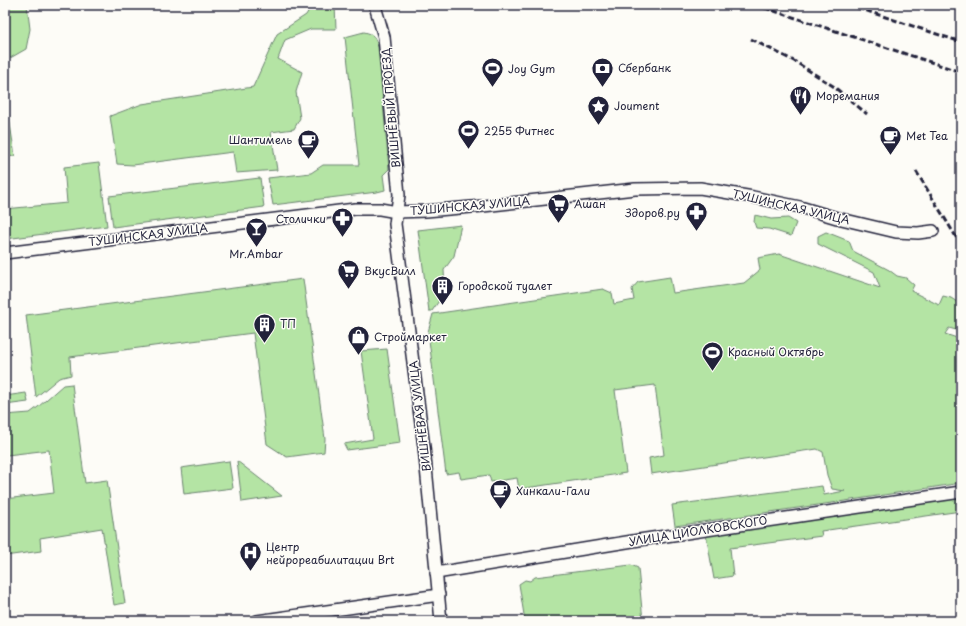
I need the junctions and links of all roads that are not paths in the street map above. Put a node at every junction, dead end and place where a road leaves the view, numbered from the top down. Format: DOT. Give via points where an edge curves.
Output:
graph roads {
  1 [pos="374,5"];
  2 [pos="397,212"];
  3 [pos="932,231"];
  4 [pos="5,253"];
  5 [pos="961,492"];
  6 [pos="436,573"];
  7 [pos="439,595"];
  8 [pos="256,621"];
  9 [pos="441,621"];
  1 -- 2 [label="street, ВИШНЁВЫЙ ПРОЕЗД" via="384,37 399,195"];
  2 -- 3 [label="street, ТУШИНСКАЯ УЛИЦА" via="483,206 635,188 700,188 753,196 896,232"];
  2 -- 4 [label="street, ТУШИНСКАЯ УЛИЦА" via="355,209"];
  2 -- 6 [label="street, ВИШНЁВАЯ УЛИЦА" via="395,224 424,447"];
  5 -- 6 [label="street, УЛИЦА ЦИОЛКОВСКОГО"];
  6 -- 7 [label="street, ВИШНЁВАЯ УЛИЦА"];
  7 -- 8 [label="street"];
  7 -- 9 [label="street, ВИШНЁВАЯ УЛИЦА"];
}
